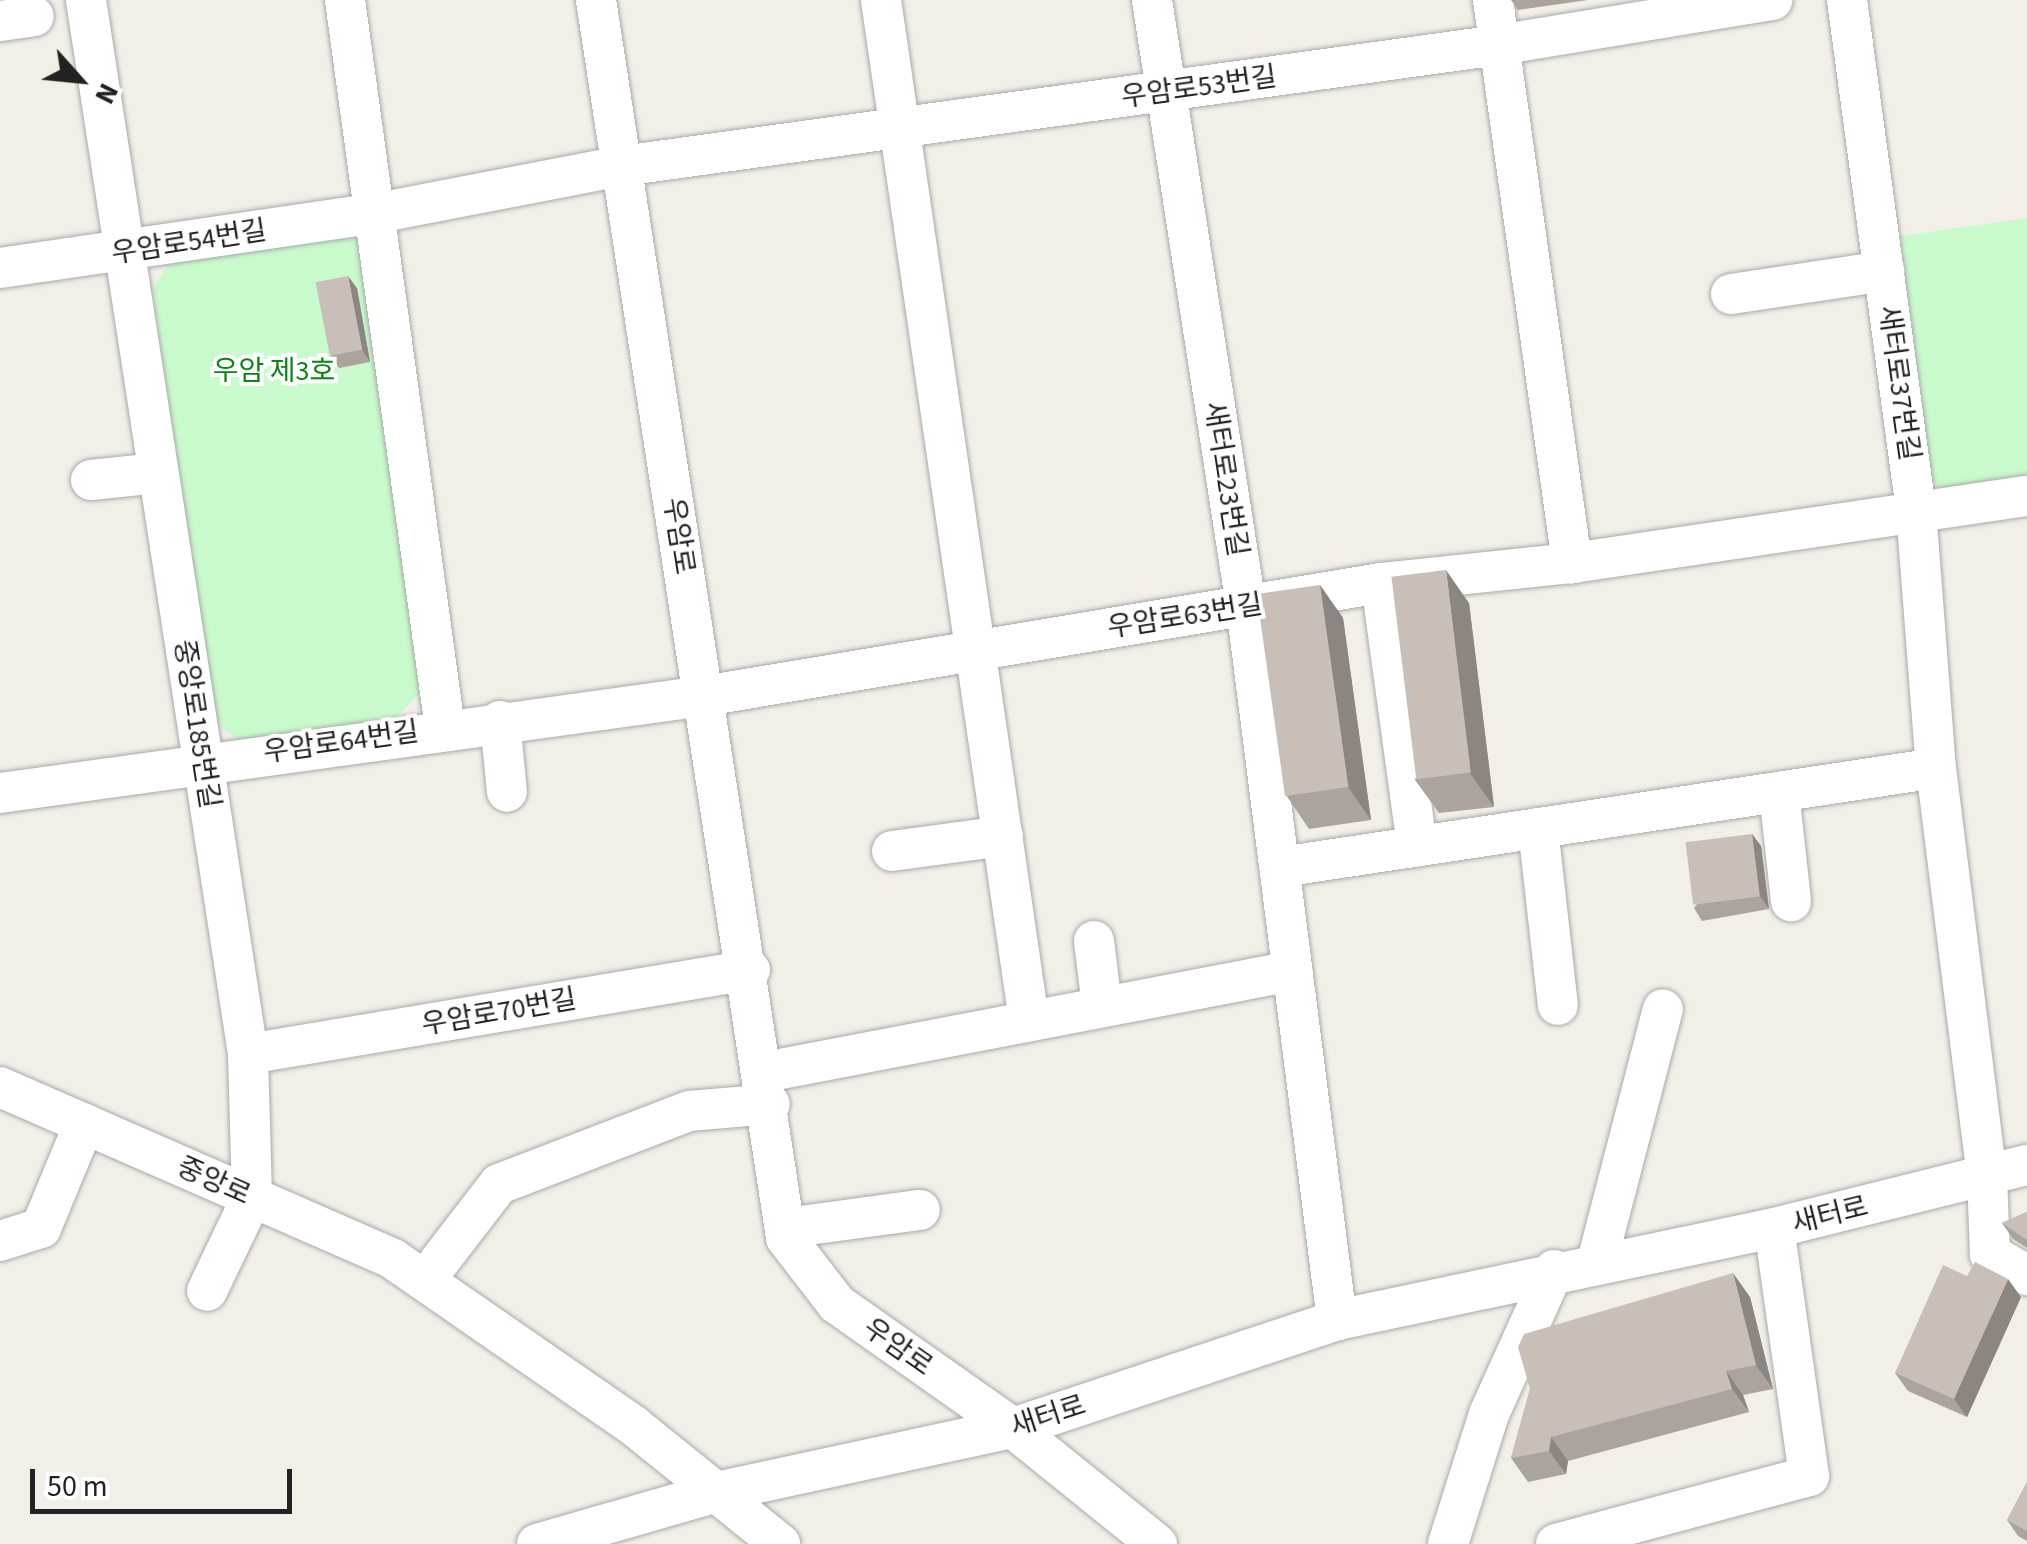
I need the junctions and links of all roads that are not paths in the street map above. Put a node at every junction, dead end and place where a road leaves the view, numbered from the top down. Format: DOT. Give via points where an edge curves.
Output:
graph roads {
  1 [pos="86,0"];
  2 [pos="344,0"];
  3 [pos="596,0"];
  4 [pos="882,0"];
  5 [pos="1152,0"];
  6 [pos="1493,0"];
  7 [pos="1772,0"];
  8 [pos="1847,0"];
  9 [pos="1498,44"];
  10 [pos="1166,92"];
  11 [pos="899,127"];
  12 [pos="622,166"];
  13 [pos="377,212"];
  14 [pos="124,253"];
  15 [pos="0,268"];
  16 [pos="1884,271"];
  17 [pos="1731,294"];
  18 [pos="158,473"];
  19 [pos="91,480"];
  20 [pos="2027,496"];
  21 [pos="1916,510"];
  22 [pos="1572,562"];
  23 [pos="1381,583"];
  24 [pos="1246,606"];
  25 [pos="977,650"];
  26 [pos="704,696"];
  27 [pos="500,721"];
  28 [pos="445,728"];
  29 [pos="203,762"];
  30 [pos="1936,768"];
  31 [pos="507,792"];
  32 [pos="1779,792"];
  33 [pos="0,794"];
  34 [pos="1538,828"];
  35 [pos="1003,836"];
  36 [pos="1416,847"];
  37 [pos="892,851"];
  38 [pos="1282,867"];
  39 [pos="1791,902"];
  40 [pos="1094,942"];
  41 [pos="750,970"];
  42 [pos="1292,970"];
  43 [pos="1558,1004"];
  44 [pos="1102,1006"];
  45 [pos="1662,1010"];
  46 [pos="1029,1020"];
  47 [pos="248,1054"];
  48 [pos="0,1087"];
  49 [pos="768,1088"];
  50 [pos="84,1124"];
  51 [pos="2027,1165"];
  52 [pos="1988,1176"];
  53 [pos="252,1197"];
  54 [pos="920,1210"];
  55 [pos="786,1228"];
  56 [pos="1774,1228"];
  57 [pos="0,1240"];
  58 [pos="1597,1262"];
  59 [pos="1554,1270"];
  60 [pos="2027,1274"];
  61 [pos="425,1280"];
  62 [pos="207,1291"];
  63 [pos="1337,1320"];
  64 [pos="1013,1428"];
  65 [pos="721,1492"];
  66 [pos="537,1544"];
  67 [pos="780,1544"];
  68 [pos="1157,1544"];
  69 [pos="1448,1544"];
  70 [pos="1556,1544"];
  1 -- 14 [label="street, 중앙로185번길"];
  2 -- 13 [label="street"];
  3 -- 12 [label="street, 우암로"];
  4 -- 11 [label="street"];
  5 -- 10 [label="street, 새터로23번길"];
  6 -- 9 [label="street"];
  7 -- 9 [label="street, 우암로53번길"];
  8 -- 16 [label="street, 새터로37번길"];
  9 -- 10 [label="street, 우암로53번길"];
  9 -- 22 [label="street"];
  10 -- 11 [label="street, 우암로53번길"];
  10 -- 24 [label="street, 새터로23번길"];
  11 -- 12 [label="street, 우암로53번길"];
  11 -- 25 [label="street"];
  12 -- 13 [label="street, 우암로54번길"];
  12 -- 26 [label="street, 우암로"];
  13 -- 14 [label="street, 우암로54번길"];
  13 -- 28 [label="street, 우암로64번길"];
  14 -- 15 [label="street, 우암로54번길"];
  14 -- 18 [label="street, 중앙로185번길"];
  16 -- 17 [label="street"];
  16 -- 21 [label="street, 새터로37번길"];
  18 -- 19 [label="street"];
  18 -- 29 [label="street, 중앙로185번길"];
  20 -- 21 [label="street, 우암로63번길"];
  21 -- 22 [label="street, 우암로63번길"];
  21 -- 30 [label="street, 새터로37번길"];
  22 -- 23 [label="street, 우암로63번길"];
  23 -- 24 [label="street, 우암로63번길"];
  23 -- 36 [label="street"];
  24 -- 25 [label="street, 우암로63번길"];
  24 -- 38 [label="street, 새터로23번길"];
  25 -- 26 [label="street, 우암로63번길"];
  25 -- 35 [label="street"];
  26 -- 27 [label="street, 우암로64번길"];
  26 -- 41 [label="street, 우암로"];
  27 -- 28 [label="street, 우암로64번길"];
  27 -- 31 [label="street"];
  28 -- 29 [label="street, 우암로64번길"];
  29 -- 33 [label="street, 우암로64번길"];
  29 -- 47 [label="street, 중앙로185번길"];
  30 -- 32 [label="street"];
  30 -- 52 [label="street, 새터로37번길"];
  32 -- 34 [label="street"];
  32 -- 39 [label="street"];
  34 -- 36 [label="street"];
  34 -- 43 [label="street"];
  35 -- 37 [label="street"];
  35 -- 46 [label="street"];
  36 -- 38 [label="street"];
  38 -- 42 [label="street, 새터로23번길"];
  40 -- 44 [label="street"];
  41 -- 47 [label="street, 우암로70번길"];
  41 -- 49 [label="street, 우암로"];
  42 -- 44 [label="street"];
  42 -- 63 [label="street, 새터로23번길"];
  44 -- 46 [label="street"];
  45 -- 58 [label="street"];
  46 -- 49 [label="street"];
  47 -- 53 [label="street, 중앙로185번길"];
  48 -- 50 [label="street, 중앙로"];
  49 -- 55 [label="street, 우암로"];
  49 -- 61 [label="street" via="499,1184"];
  50 -- 53 [label="street, 중앙로"];
  50 -- 57 [label="street" via="41,1228"];
  51 -- 52 [label="street, 새터로"];
  52 -- 56 [label="street, 새터로"];
  52 -- 60 [label="street" via="1990,1254"];
  53 -- 61 [label="street, 중앙로" via="394,1259"];
  53 -- 62 [label="street"];
  54 -- 55 [label="street"];
  55 -- 64 [label="street, 우암로" via="837,1304"];
  56 -- 58 [label="street, 새터로"];
  56 -- 70 [label="street" via="1809,1476"];
  58 -- 59 [label="street, 새터로"];
  59 -- 63 [label="street, 새터로"];
  59 -- 69 [label="street" via="1489,1414"];
  61 -- 65 [label="street, 중앙로"];
  63 -- 64 [label="street, 새터로"];
  64 -- 65 [label="street, 새터로"];
  64 -- 68 [label="street, 우암로"];
  65 -- 66 [label="street, 새터로"];
  65 -- 67 [label="street, 중앙로"];
}
